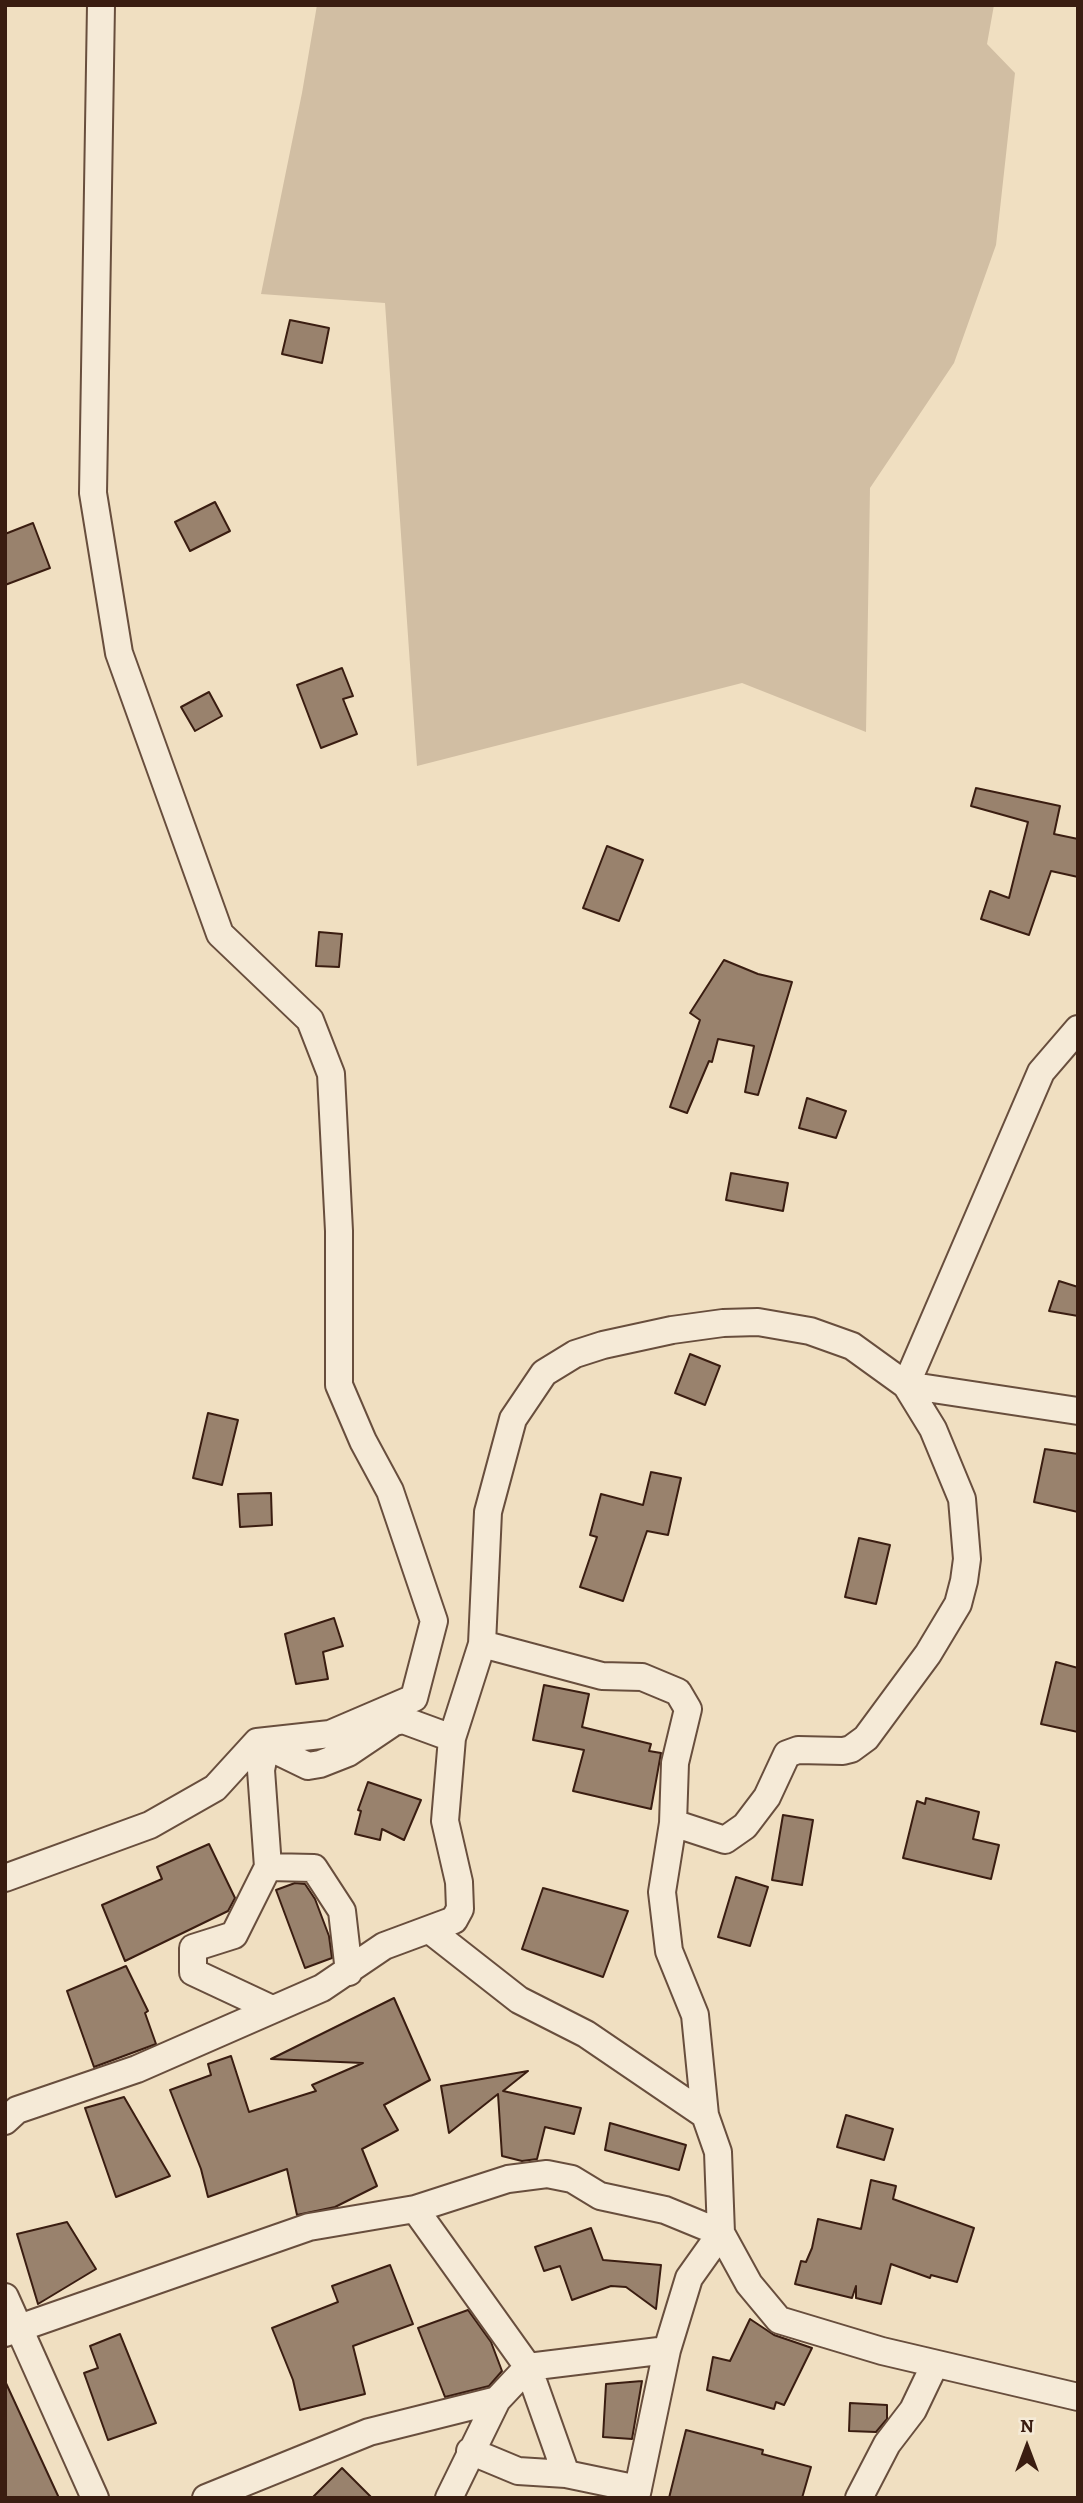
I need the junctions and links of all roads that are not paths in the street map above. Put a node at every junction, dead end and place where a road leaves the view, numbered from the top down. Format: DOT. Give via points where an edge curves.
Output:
graph roads {
  1 [pos="101,5"];
  2 [pos="1078,1029"];
  3 [pos="906,1385"];
  4 [pos="1078,1411"];
  5 [pos="482,1644"];
  6 [pos="452,1738"];
  7 [pos="673,1823"];
  8 [pos="268,1867"];
  9 [pos="5,1878"];
  10 [pos="431,1931"];
  11 [pos="349,1972"];
  12 [pos="272,2009"];
  13 [pos="705,2115"];
  14 [pos="5,2121"];
  15 [pos="415,2208"];
  16 [pos="721,2233"];
  17 [pos="5,2297"];
  18 [pos="12,2330"];
  19 [pos="667,2350"];
  20 [pos="935,2364"];
  21 [pos="528,2367"];
  22 [pos="1078,2397"];
  23 [pos="497,2400"];
  24 [pos="470,2451"];
  25 [pos="566,2474"];
  26 [pos="637,2494"];
  27 [pos="94,2498"];
  28 [pos="206,2498"];
  29 [pos="449,2498"];
  30 [pos="859,2498"];
  1 -- 9 [label="street" via="93,493 119,653 220,934 310,1020 331,1074 339,1231 339,1385 390,1491 434,1621 414,1698 330,1734 257,1742 215,1788 150,1825"];
  2 -- 3 [label="street" via="1041,1072"];
  3 -- 4 [label="street"];
  3 -- 5 [label="street" via="852,1346 810,1331 758,1322 672,1330 575,1354 544,1373 513,1419 488,1512"];
  3 -- 7 [label="street" via="933,1429 962,1499 967,1559 958,1604 928,1654 866,1738 843,1751 787,1754 766,1797 745,1826 725,1840"];
  5 -- 6 [label="street"];
  5 -- 7 [label="street" via="602,1676 642,1677 678,1692 688,1709 675,1763"];
  6 -- 8 [label="street" via="403,1720 320,1764 308,1766 268,1751 261,1770"];
  6 -- 10 [label="street" via="445,1821 459,1882 460,1909 454,1920"];
  7 -- 13 [label="street" via="662,1892 669,1951 695,2015"];
  8 -- 11 [label="street" via="314,1868 342,1912"];
  8 -- 12 [label="street" via="234,1935 193,1948 193,1972"];
  10 -- 11 [label="street" via="384,1946"];
  10 -- 13 [label="street" via="519,2000 586,2034"];
  11 -- 12 [label="street"];
  12 -- 14 [label="street" via="137,2069 17,2110"];
  13 -- 16 [label="street" via="718,2152"];
  15 -- 16 [label="street" via="508,2179 547,2174 572,2179 600,2196 664,2210"];
  15 -- 18 [label="street" via="309,2227"];
  15 -- 21 [label="street"];
  16 -- 19 [label="street" via="689,2278"];
  16 -- 20 [label="street" via="749,2284 779,2320"];
  17 -- 18 [label="street"];
  18 -- 27 [label="street"];
  19 -- 21 [label="street"];
  19 -- 26 [label="street"];
  20 -- 22 [label="street"];
  20 -- 30 [label="street" via="913,2410 887,2444"];
  21 -- 23 [label="street"];
  21 -- 25 [label="street"];
  23 -- 24 [label="street"];
  23 -- 28 [label="street" via="369,2432"];
  24 -- 25 [label="street" via="518,2471"];
  24 -- 29 [label="street"];
  25 -- 26 [label="street"];
}
